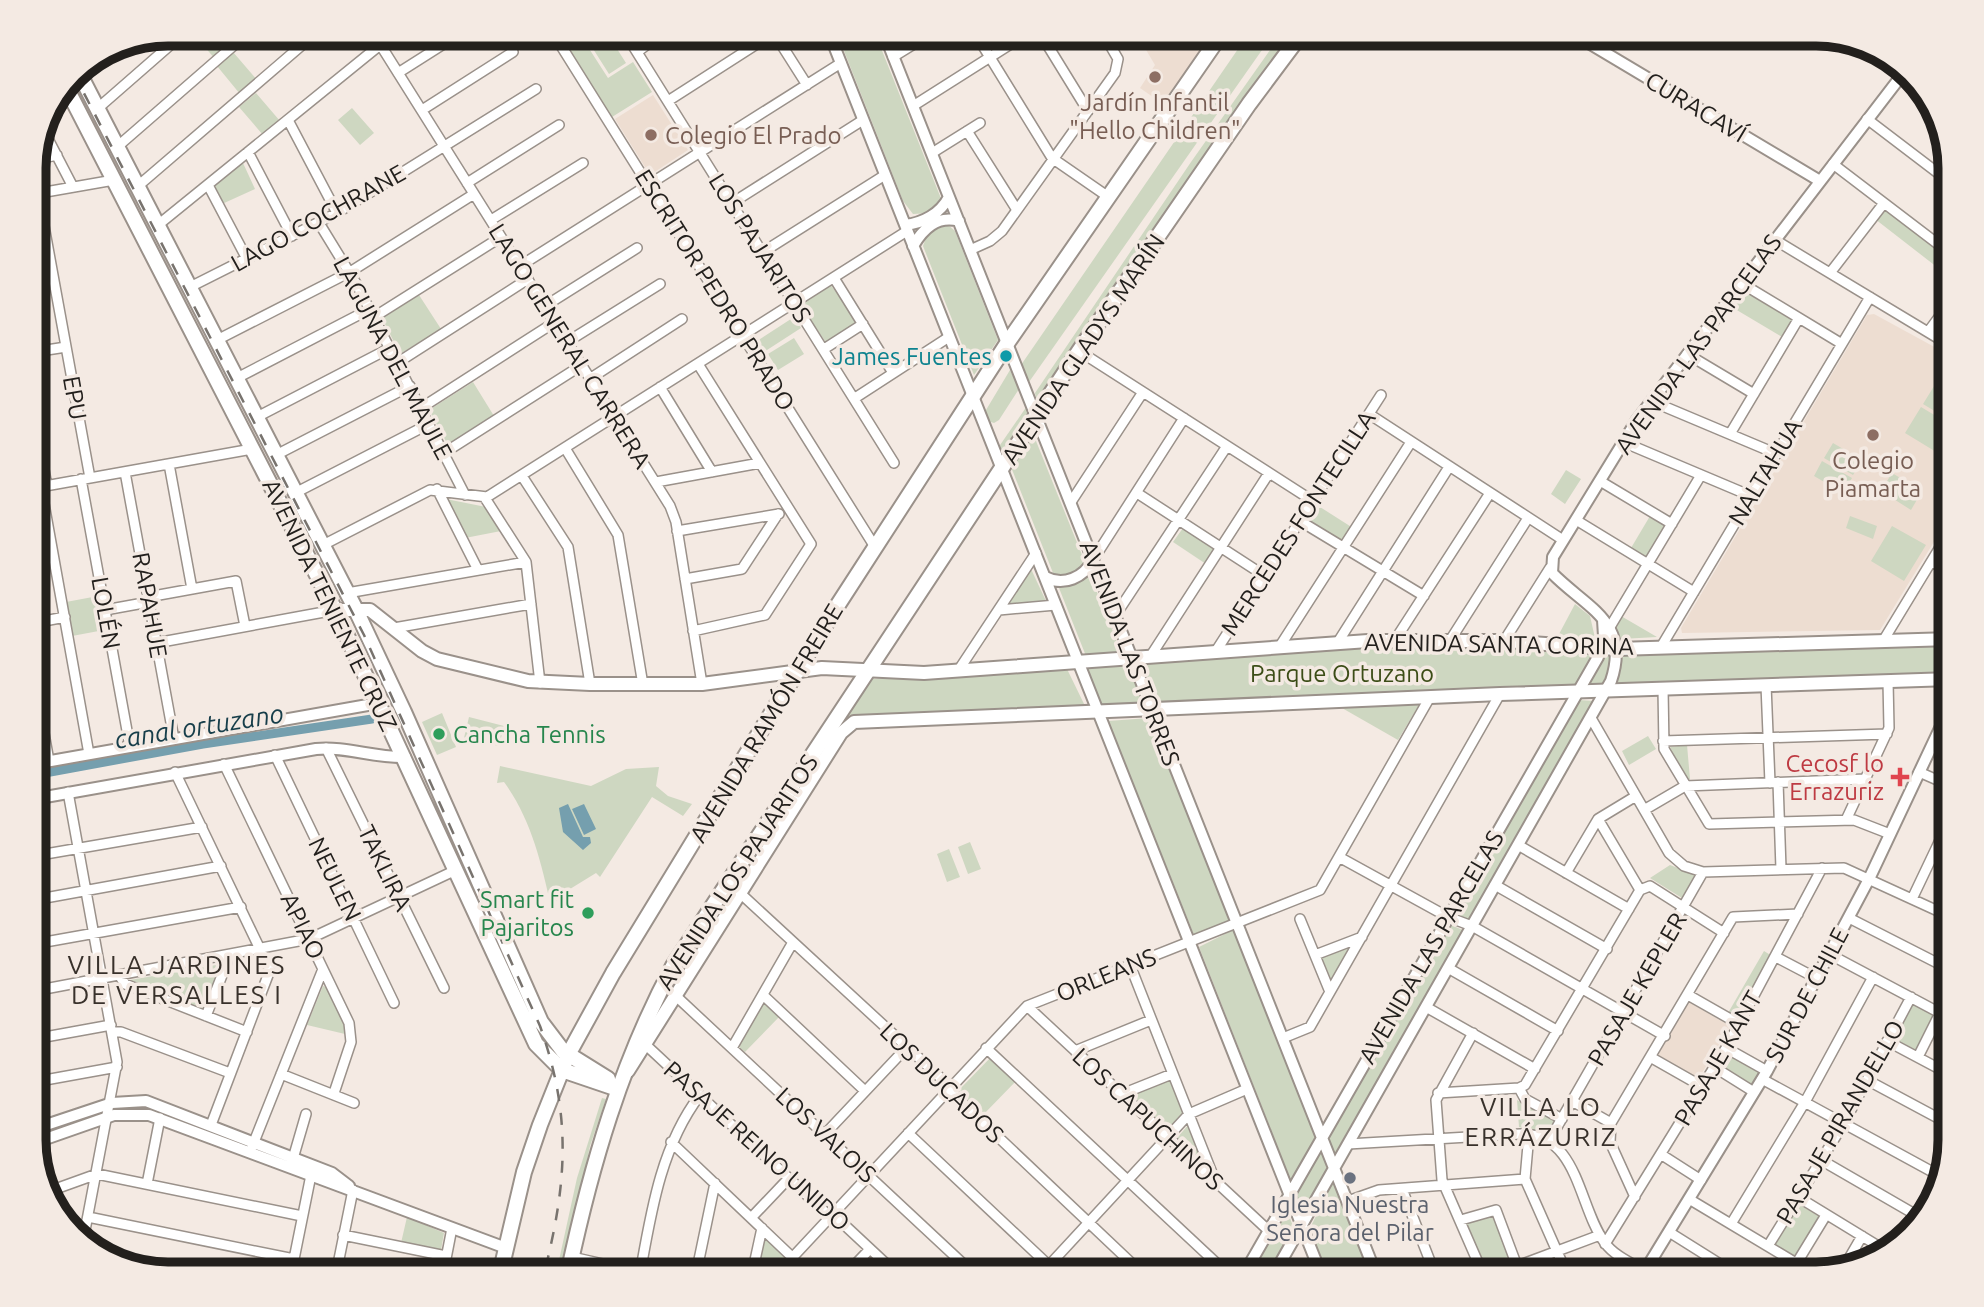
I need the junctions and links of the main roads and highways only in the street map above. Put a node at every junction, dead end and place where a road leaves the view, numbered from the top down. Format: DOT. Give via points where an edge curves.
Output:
graph roads {
  1 [pos="1214,46"];
  2 [pos="1292,46"];
  3 [pos="83,80"];
  4 [pos="70,95"];
  5 [pos="355,608"];
  6 [pos="335,610"];
  7 [pos="1938,639"];
  8 [pos="870,669"];
  9 [pos="797,670"];
  10 [pos="775,673"];
  11 [pos="1938,679"];
  12 [pos="786,689"];
  13 [pos="854,722"];
  14 [pos="568,1055"];
  15 [pos="562,1070"];
  16 [pos="619,1086"];
  17 [pos="503,1262"];
  18 [pos="571,1262"];
  1 -- 9 [label="main road, AVENIDA RAMÓN FREIRE" via="1008,342"];
  2 -- 8 [label="main road, AVENIDA GLADYS MARÍN" via="1079,351"];
  3 -- 5 [label="main road, AVENIDA TENIENTE CRUZ"];
  4 -- 6 [label="main road, AVENIDA TENIENTE CRUZ"];
  5 -- 6 [label="main road"];
  5 -- 10 [label="main road, AVENIDA SANTA CORINA" via="370,610 432,657 540,682 702,684"];
  5 -- 14 [label="main road, AVENIDA TENIENTE CRUZ" via="541,1022"];
  6 -- 15 [label="main road, AVENIDA TENIENTE CRUZ" via="536,1044"];
  7 -- 8 [label="main road, AVENIDA SANTA CORINA" via="1661,647 1617,653 1504,640 1395,640 958,671"];
  8 -- 9 [label="main road, AVENIDA SANTA CORINA"];
  8 -- 16 [label="main road, AVENIDA LOS PAJARITOS" via="690,939 658,993"];
  9 -- 10 [label="main road, AVENIDA SANTA CORINA"];
  9 -- 12 [label="main road, AVENIDA RAMÓN FREIRE"];
  10 -- 12 [label="main road" via="783,678"];
  11 -- 13 [label="main road, AVENIDA SANTA CORINA" via="1663,688 1580,686 1500,694 1095,708"];
  12 -- 14 [label="main road, AVENIDA RAMÓN FREIRE" via="612,973"];
  13 -- 16 [label="main road, AVENIDA LOS PAJARITOS" via="841,733"];
  14 -- 15 [label="main road"];
  14 -- 16 [label="main road, AVENIDA TENIENTE CRUZ"];
  15 -- 16 [label="main road, AVENIDA TENIENTE CRUZ"];
  15 -- 17 [label="main road" via="532,1147"];
  16 -- 18 [label="main road, AVENIDA LOS PAJARITOS"];
}
